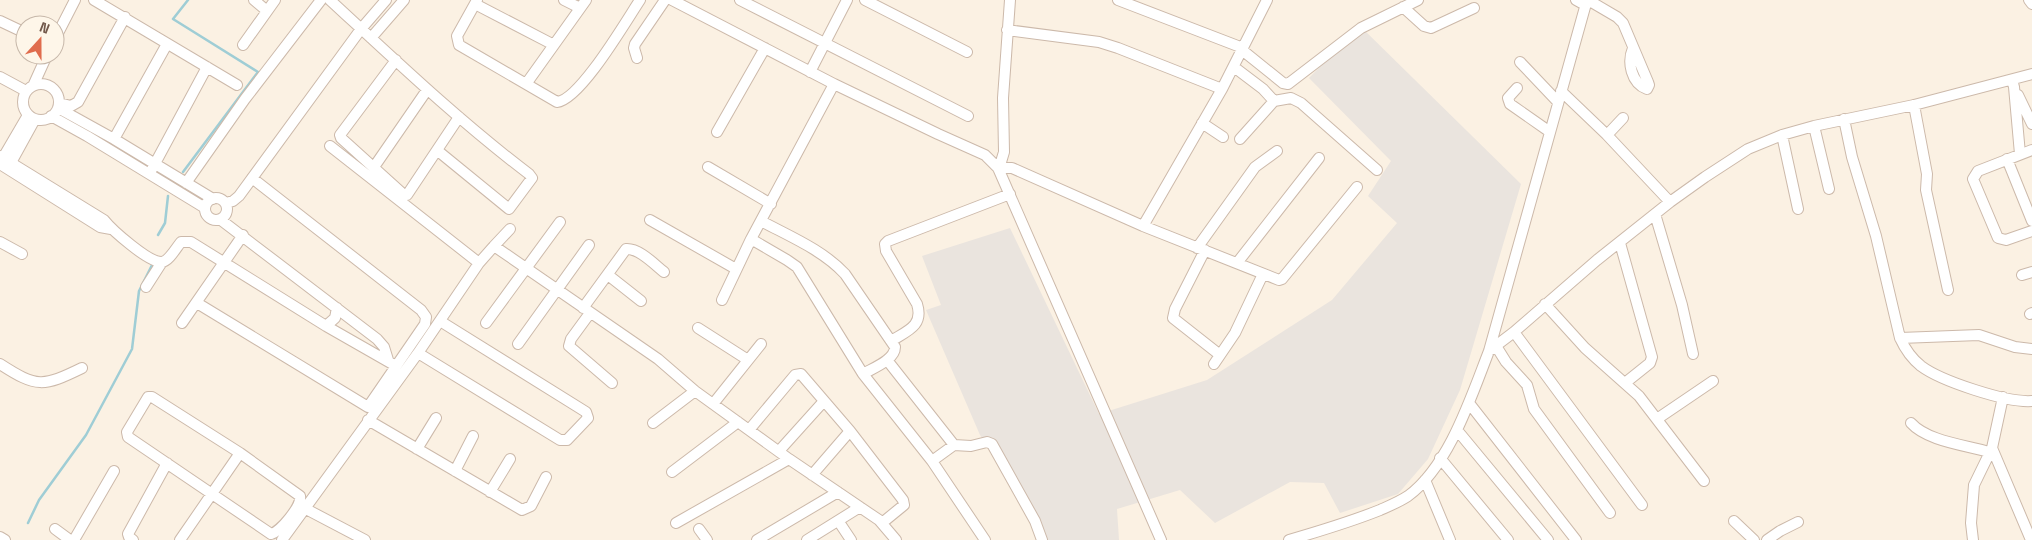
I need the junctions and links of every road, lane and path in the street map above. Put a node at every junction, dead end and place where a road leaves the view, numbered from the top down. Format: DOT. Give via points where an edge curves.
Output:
graph roads {
  1 [pos="75,0"];
  2 [pos="94,0"];
  3 [pos="254,0"];
  4 [pos="275,0"];
  5 [pos="320,0"];
  6 [pos="330,0"];
  7 [pos="386,0"];
  8 [pos="404,0"];
  9 [pos="564,0"];
  10 [pos="640,0"];
  11 [pos="665,0"];
  12 [pos="672,0"];
  13 [pos="740,0"];
  14 [pos="847,0"];
  15 [pos="865,0"];
  16 [pos="1010,0"];
  17 [pos="1118,0"];
  18 [pos="1267,0"];
  19 [pos="1418,0"];
  20 [pos="2029,0"];
  21 [pos="1584,1"];
  22 [pos="476,2"];
  23 [pos="685,3"];
  24 [pos="583,4"];
  25 [pos="2032,4"];
  26 [pos="1403,8"];
  27 [pos="1474,8"];
  28 [pos="267,11"];
  29 [pos="125,17"];
  30 [pos="65,20"];
  31 [pos="0,21"];
  32 [pos="15,28"];
  33 [pos="361,29"];
  34 [pos="1007,30"];
  35 [pos="371,38"];
  36 [pos="167,44"];
  37 [pos="824,44"];
  38 [pos="243,45"];
  39 [pos="554,45"];
  40 [pos="765,48"];
  41 [pos="1633,48"];
  42 [pos="1243,49"];
  43 [pos="967,52"];
  44 [pos="637,58"];
  45 [pos="396,60"];
  46 [pos="1520,62"];
  47 [pos="42,65"];
  48 [pos="207,67"];
  49 [pos="1234,67"];
  50 [pos="810,72"];
  51 [pos="2032,74"];
  52 [pos="0,77"];
  53 [pos="2013,83"];
  54 [pos="526,84"];
  55 [pos="834,84"];
  56 [pos="0,85"];
  57 [pos="237,85"];
  58 [pos="1517,88"];
  59 [pos="1222,89"];
  60 [pos="428,90"];
  61 [pos="1561,91"];
  62 [pos="28,92"];
  63 [pos="1274,101"];
  64 [pos="1558,102"];
  65 [pos="1914,105"];
  66 [pos="56,109"];
  67 [pos="968,116"];
  68 [pos="32,117"];
  69 [pos="459,117"];
  70 [pos="1623,118"];
  71 [pos="1844,119"];
  72 [pos="1202,124"];
  73 [pos="2032,124"];
  74 [pos="1814,126"];
  75 [pos="717,132"];
  76 [pos="1550,132"];
  77 [pos="1607,135"];
  78 [pos="1782,135"];
  79 [pos="1223,137"];
  80 [pos="1240,138"];
  81 [pos="114,139"];
  82 [pos="330,146"];
  83 [pos="2032,150"];
  84 [pos="438,151"];
  85 [pos="1276,152"];
  86 [pos="2020,154"];
  87 [pos="1319,158"];
  88 [pos="2007,159"];
  89 [pos="4,162"];
  90 [pos="997,166"];
  91 [pos="374,167"];
  92 [pos="708,167"];
  93 [pos="152,169"];
  94 [pos="1377,170"];
  95 [pos="252,178"];
  96 [pos="186,183"];
  97 [pos="1357,187"];
  98 [pos="1829,189"];
  99 [pos="1010,194"];
  100 [pos="212,199"];
  101 [pos="1670,202"];
  102 [pos="226,203"];
  103 [pos="771,204"];
  104 [pos="205,208"];
  105 [pos="1798,208"];
  106 [pos="1655,214"];
  107 [pos="222,220"];
  108 [pos="650,220"];
  109 [pos="761,221"];
  110 [pos="2032,221"];
  111 [pos="560,222"];
  112 [pos="1143,226"];
  113 [pos="510,228"];
  114 [pos="2032,231"];
  115 [pos="243,235"];
  116 [pos="751,239"];
  117 [pos="0,242"];
  118 [pos="1620,243"];
  119 [pos="589,245"];
  120 [pos="494,246"];
  121 [pos="1201,249"];
  122 [pos="22,254"];
  123 [pos="162,262"];
  124 [pos="479,263"];
  125 [pos="1237,263"];
  126 [pos="224,264"];
  127 [pos="526,268"];
  128 [pos="736,269"];
  129 [pos="664,272"];
  130 [pos="1263,274"];
  131 [pos="608,275"];
  132 [pos="146,287"];
  133 [pos="558,290"];
  134 [pos="1948,290"];
  135 [pos="722,300"];
  136 [pos="641,301"];
  137 [pos="197,303"];
  138 [pos="1545,304"];
  139 [pos="338,308"];
  140 [pos="586,310"];
  141 [pos="440,321"];
  142 [pos="182,323"];
  143 [pos="486,323"];
  144 [pos="326,326"];
  145 [pos="698,328"];
  146 [pos="1514,332"];
  147 [pos="1900,338"];
  148 [pos="891,341"];
  149 [pos="518,344"];
  150 [pos="761,344"];
  151 [pos="1492,348"];
  152 [pos="2032,350"];
  153 [pos="418,352"];
  154 [pos="1693,354"];
  155 [pos="748,360"];
  156 [pos="887,360"];
  157 [pos="392,363"];
  158 [pos="0,364"];
  159 [pos="82,368"];
  160 [pos="863,374"];
  161 [pos="1713,380"];
  162 [pos="612,383"];
  163 [pos="1625,383"];
  164 [pos="695,391"];
  165 [pos="2003,397"];
  166 [pos="824,401"];
  167 [pos="2031,402"];
  168 [pos="1469,403"];
  169 [pos="713,404"];
  170 [pos="436,418"];
  171 [pos="1657,419"];
  172 [pos="368,420"];
  173 [pos="738,422"];
  174 [pos="653,423"];
  175 [pos="1911,423"];
  176 [pos="749,430"];
  177 [pos="1457,430"];
  178 [pos="850,431"];
  179 [pos="473,436"];
  180 [pos="954,446"];
  181 [pos="417,449"];
  182 [pos="1990,450"];
  183 [pos="778,451"];
  184 [pos="240,453"];
  185 [pos="1440,458"];
  186 [pos="510,459"];
  187 [pos="789,459"];
  188 [pos="932,461"];
  189 [pos="167,463"];
  190 [pos="114,471"];
  191 [pos="455,471"];
  192 [pos="672,472"];
  193 [pos="812,475"];
  194 [pos="546,476"];
  195 [pos="1425,480"];
  196 [pos="1704,481"];
  197 [pos="490,492"];
  198 [pos="838,492"];
  199 [pos="213,493"];
  200 [pos="1642,505"];
  201 [pos="860,507"];
  202 [pos="306,509"];
  203 [pos="1610,513"];
  204 [pos="1734,521"];
  205 [pos="839,522"];
  206 [pos="1798,522"];
  207 [pos="676,523"];
  208 [pos="882,523"];
  209 [pos="55,529"];
  210 [pos="700,529"];
  211 [pos="0,537"];
  212 [pos="5,540"];
  213 [pos="70,540"];
  214 [pos="74,540"];
  215 [pos="133,540"];
  216 [pos="180,540"];
  217 [pos="282,540"];
  218 [pos="365,540"];
  219 [pos="707,540"];
  220 [pos="757,540"];
  221 [pos="807,540"];
  222 [pos="851,540"];
  223 [pos="896,540"];
  224 [pos="986,540"];
  225 [pos="1042,540"];
  226 [pos="1161,540"];
  227 [pos="1289,540"];
  228 [pos="1450,540"];
  229 [pos="1508,540"];
  230 [pos="1548,540"];
  231 [pos="1576,540"];
  232 [pos="1754,540"];
  233 [pos="1767,540"];
  234 [pos="1973,540"];
  235 [pos="2031,540"];
  1 -- 30 [label="street"];
  2 -- 29 [label="street"];
  3 -- 28 [label="street"];
  4 -- 28 [label="street"];
  5 -- 96 [label="street" via="244,99"];
  6 -- 33 [label="street"];
  7 -- 33 [label="street"];
  8 -- 35 [label="street"];
  9 -- 24 [label="street"];
  10 -- 54 [label="street" via="588,78 568,98 561,102 552,101"];
  11 -- 44 [label="street" via="635,44"];
  12 -- 23 [label="street"];
  13 -- 37 [label="street"];
  14 -- 37 [label="street"];
  15 -- 43 [label="street"];
  16 -- 34 [label="street"];
  17 -- 42 [label="street"];
  18 -- 42 [label="street"];
  19 -- 26 [label="street"];
  20 -- 25 [label="street"];
  21 -- 41 [label="street" via="1617,17 1623,23"];
  21 -- 61 [label="street"];
  22 -- 39 [label="street"];
  22 -- 54 [label="street" via="457,36 459,45"];
  23 -- 40 [label="street"];
  24 -- 39 [label="street"];
  26 -- 27 [label="street" via="1431,28"];
  26 -- 42 [label="street" via="1361,28 1288,84"];
  28 -- 38 [label="street"];
  29 -- 36 [label="street"];
  29 -- 66 [label="street" via="78,102"];
  31 -- 32 [label="street"];
  33 -- 35 [label="street"];
  33 -- 95 [label="street"];
  34 -- 59 [label="street" via="1098,42"];
  34 -- 90 [label="street" via="1004,152"];
  35 -- 45 [label="street"];
  36 -- 48 [label="street"];
  36 -- 81 [label="street"];
  37 -- 50 [label="street"];
  37 -- 67 [label="street"];
  39 -- 54 [label="street"];
  40 -- 50 [label="street"];
  40 -- 75 [label="street"];
  42 -- 49 [label="street"];
  45 -- 60 [label="street"];
  45 -- 91 [label="street" via="340,136"];
  46 -- 64 [label="street"];
  47 -- 62 [label="street"];
  48 -- 57 [label="street"];
  48 -- 93 [label="street"];
  49 -- 59 [label="street"];
  49 -- 63 [label="street"];
  50 -- 55 [label="street"];
  51 -- 53 [label="street"];
  52 -- 62 [label="street"];
  53 -- 65 [label="street"];
  53 -- 73 [label="street"];
  53 -- 86 [label="street"];
  55 -- 90 [label="street" via="985,155"];
  55 -- 103 [label="street"];
  56 -- 62 [label="street"];
  58 -- 76 [label="street" via="1508,98 1510,104"];
  59 -- 72 [label="street"];
  60 -- 69 [label="street"];
  60 -- 91 [label="street"];
  61 -- 64 [label="street"];
  61 -- 77 [label="street"];
  62 -- 66 [label="street" via="42,84 52,88 57,94"];
  62 -- 68 [label="street" via="24,107"];
  63 -- 80 [label="street"];
  63 -- 94 [label="street" via="1290,98 1301,103"];
  64 -- 76 [label="street"];
  65 -- 71 [label="street"];
  65 -- 134 [label="street" via="1925,158 1926,190"];
  66 -- 68 [label="street" via="45,119"];
  66 -- 81 [label="street"];
  66 -- 93 [label="street"];
  68 -- 89 [label="street"];
  69 -- 84 [label="street"];
  69 -- 84 [label="street" via="529,174 532,178 530,183 509,209"];
  70 -- 77 [label="street"];
  71 -- 74 [label="street"];
  71 -- 147 [label="street"];
  72 -- 79 [label="street"];
  72 -- 112 [label="street"];
  74 -- 78 [label="street"];
  74 -- 98 [label="street"];
  76 -- 151 [label="street"];
  77 -- 101 [label="street"];
  78 -- 101 [label="street" via="1732,158"];
  78 -- 105 [label="street"];
  81 -- 93 [label="street"];
  82 -- 124 [label="street"];
  83 -- 86 [label="street"];
  84 -- 91 [label="street" via="407,195"];
  85 -- 121 [label="street" via="1255,167"];
  86 -- 88 [label="street"];
  87 -- 125 [label="street"];
  88 -- 110 [label="street"];
  88 -- 114 [label="street" via="1978,172 1973,179 1974,184 1998,239 2006,240"];
  89 -- 123 [label="street" via="100,227 111,229 151,259"];
  90 -- 99 [label="street"];
  90 -- 112 [label="street" via="1012,168"];
  92 -- 103 [label="street"];
  93 -- 96 [label="street"];
  93 -- 104 [label="street"];
  95 -- 102 [label="street" via="239,196"];
  95 -- 157 [label="street" via="421,310 426,317 425,324"];
  96 -- 100 [label="street"];
  97 -- 130 [label="street" via="1282,279"];
  99 -- 148 [label="street" via="888,241 886,251 920,313 914,326"];
  99 -- 226 [label="street"];
  100 -- 102 [label="street"];
  100 -- 104 [label="street"];
  101 -- 106 [label="street"];
  102 -- 107 [label="street" via="227,213"];
  103 -- 109 [label="street"];
  104 -- 107 [label="street" via="210,219"];
  106 -- 118 [label="street"];
  106 -- 154 [label="street"];
  107 -- 115 [label="street"];
  108 -- 128 [label="street"];
  109 -- 116 [label="street"];
  109 -- 148 [label="street" via="836,265"];
  111 -- 127 [label="street"];
  112 -- 121 [label="street"];
  113 -- 120 [label="street"];
  115 -- 126 [label="street"];
  115 -- 139 [label="street"];
  116 -- 128 [label="street"];
  116 -- 160 [label="street" via="796,267"];
  117 -- 122 [label="street"];
  118 -- 138 [label="street"];
  118 -- 163 [label="street" via="1652,357 1650,363"];
  119 -- 133 [label="street"];
  120 -- 124 [label="street"];
  120 -- 127 [label="street"];
  121 -- 125 [label="street"];
  121 -- 130 [label="street" via="1174,318 1217,360 1235,333"];
  123 -- 126 [label="street" via="181,242 188,241"];
  123 -- 132 [label="street"];
  124 -- 141 [label="street"];
  125 -- 130 [label="street"];
  126 -- 137 [label="street"];
  126 -- 144 [label="street"];
  127 -- 133 [label="street"];
  127 -- 143 [label="street"];
  128 -- 135 [label="street"];
  129 -- 131 [label="street" via="628,248"];
  131 -- 136 [label="street"];
  131 -- 140 [label="street"];
  133 -- 140 [label="street"];
  133 -- 149 [label="street"];
  137 -- 142 [label="street"];
  137 -- 157 [label="street" via="368,407"];
  138 -- 146 [label="street"];
  138 -- 163 [label="street" via="1585,348"];
  139 -- 144 [label="street" via="335,318"];
  139 -- 157 [label="street" via="380,343"];
  140 -- 162 [label="street" via="569,346"];
  140 -- 164 [label="street" via="658,359"];
  141 -- 153 [label="street"];
  141 -- 153 [label="street" via="586,412 588,418 567,440 560,440"];
  144 -- 157 [label="street"];
  145 -- 155 [label="street"];
  146 -- 151 [label="street"];
  146 -- 200 [label="street"];
  147 -- 152 [label="street" via="1979,335"];
  147 -- 165 [label="street" via="1906,352 1938,377"];
  148 -- 156 [label="street" via="895,351"];
  150 -- 155 [label="street"];
  151 -- 168 [label="street"];
  151 -- 203 [label="street" via="1527,386 1534,409"];
  153 -- 172 [label="street"];
  155 -- 169 [label="street"];
  156 -- 160 [label="street"];
  156 -- 180 [label="street"];
  158 -- 159 [label="street" via="33,382 59,379"];
  160 -- 188 [label="street"];
  161 -- 171 [label="street"];
  163 -- 171 [label="street"];
  164 -- 169 [label="street"];
  164 -- 174 [label="street"];
  165 -- 167 [label="street"];
  165 -- 182 [label="street"];
  166 -- 176 [label="street" via="797,373"];
  166 -- 178 [label="street"];
  166 -- 183 [label="street"];
  168 -- 177 [label="street"];
  168 -- 231 [label="street"];
  169 -- 173 [label="street"];
  170 -- 181 [label="street"];
  171 -- 196 [label="street"];
  172 -- 181 [label="street"];
  172 -- 202 [label="street"];
  173 -- 176 [label="street"];
  173 -- 192 [label="street"];
  175 -- 182 [label="street" via="1928,436"];
  176 -- 183 [label="street"];
  177 -- 185 [label="street"];
  177 -- 230 [label="street"];
  178 -- 193 [label="street"];
  178 -- 208 [label="street" via="904,502"];
  179 -- 191 [label="street"];
  180 -- 188 [label="street"];
  180 -- 225 [label="street" via="992,444 1036,521"];
  181 -- 191 [label="street"];
  182 -- 234 [label="street" via="1974,485"];
  182 -- 235 [label="street"];
  183 -- 187 [label="street"];
  184 -- 189 [label="street" via="149,396 127,435"];
  184 -- 199 [label="street"];
  184 -- 199 [label="street" via="300,496 299,505 279,530 271,534"];
  185 -- 195 [label="street"];
  185 -- 229 [label="street"];
  186 -- 197 [label="street"];
  187 -- 193 [label="street"];
  187 -- 207 [label="street"];
  188 -- 224 [label="street"];
  189 -- 199 [label="street"];
  189 -- 215 [label="street" via="128,534"];
  190 -- 214 [label="street"];
  191 -- 197 [label="street"];
  193 -- 198 [label="street"];
  194 -- 197 [label="street" via="526,510"];
  195 -- 227 [label="street" via="1398,502 1347,524"];
  195 -- 228 [label="street"];
  198 -- 201 [label="street"];
  198 -- 220 [label="street"];
  199 -- 216 [label="street"];
  201 -- 205 [label="street"];
  201 -- 208 [label="street"];
  202 -- 217 [label="street"];
  202 -- 218 [label="street"];
  204 -- 232 [label="street"];
  205 -- 221 [label="street"];
  205 -- 222 [label="street"];
  206 -- 233 [label="street"];
  208 -- 223 [label="street"];
  209 -- 213 [label="street"];
  210 -- 219 [label="street"];
  211 -- 212 [label="street"];
}
